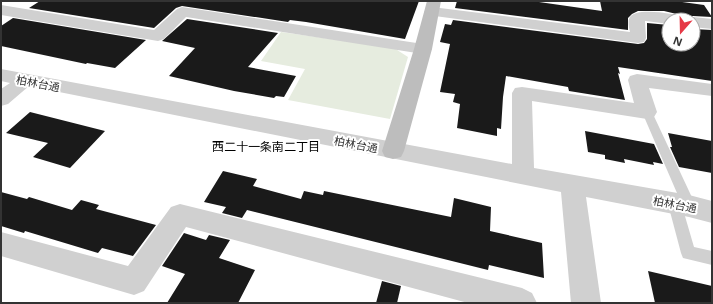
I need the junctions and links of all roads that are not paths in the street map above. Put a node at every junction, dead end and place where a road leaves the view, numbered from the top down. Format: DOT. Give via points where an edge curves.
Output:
graph roads {
  1 [pos="433,6"];
  2 [pos="1,10"];
  3 [pos="661,18"];
  4 [pos="701,23"];
  5 [pos="712,24"];
  6 [pos="423,49"];
  7 [pos="1,75"];
  8 [pos="24,80"];
  9 [pos="712,90"];
  10 [pos="1,99"];
  11 [pos="647,112"];
  12 [pos="393,151"];
  13 [pos="522,176"];
  14 [pos="572,184"];
  15 [pos="682,205"];
  16 [pos="712,212"];
  17 [pos="1,244"];
  18 [pos="712,258"];
  19 [pos="522,303"];
  20 [pos="586,303"];
  1 -- 3 [label="street" via="638,38 637,19 645,16"];
  1 -- 6 [label="street"];
  2 -- 6 [label="street" via="158,36 182,12"];
  4 -- 5 [label="street"];
  6 -- 12 [label="street"];
  7 -- 8 [label="street, 柏林台通"];
  8 -- 10 [label="street"];
  8 -- 12 [label="street, 柏林台通"];
  9 -- 11 [label="street" via="637,80"];
  11 -- 13 [label="street" via="522,93"];
  11 -- 15 [label="lane"];
  12 -- 13 [label="street, 柏林台通"];
  13 -- 14 [label="street, 柏林台通"];
  14 -- 15 [label="street, 柏林台通"];
  14 -- 20 [label="street"];
  15 -- 16 [label="street, 柏林台通"];
  15 -- 18 [label="lane" via="688,253"];
  17 -- 19 [label="street" via="134,281 180,215"];
}
